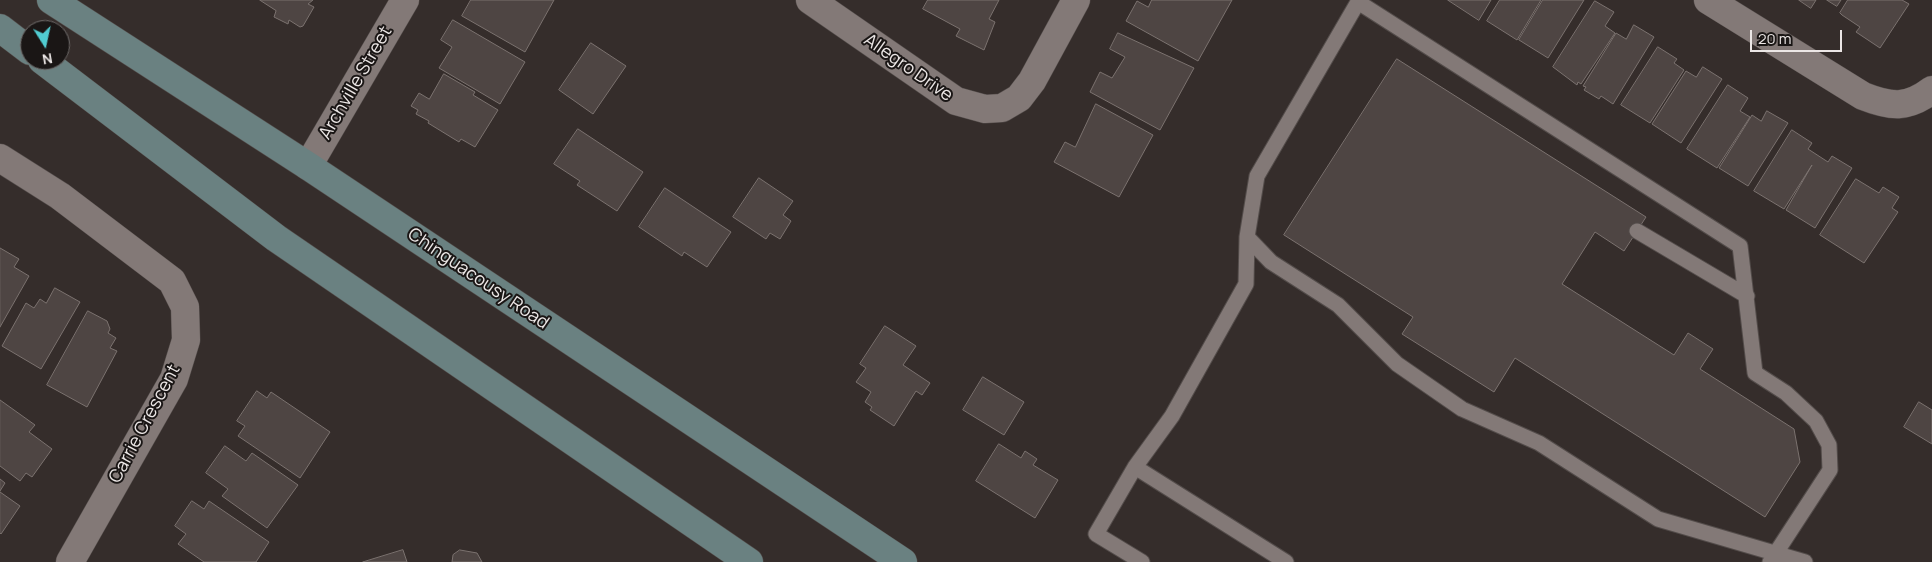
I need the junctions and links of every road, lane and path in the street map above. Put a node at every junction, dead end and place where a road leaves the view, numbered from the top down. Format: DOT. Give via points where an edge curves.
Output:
graph roads {
  1 [pos="51,0"];
  2 [pos="405,0"];
  3 [pos="810,0"];
  4 [pos="1076,0"];
  5 [pos="1708,0"];
  6 [pos="0,28"];
  7 [pos="20,43"];
  8 [pos="55,70"];
  9 [pos="1932,90"];
  10 [pos="0,158"];
  11 [pos="308,166"];
  12 [pos="1637,231"];
  13 [pos="1247,237"];
  14 [pos="1746,296"];
  15 [pos="1135,467"];
  16 [pos="1773,557"];
  17 [pos="1278,560"];
  18 [pos="70,562"];
  19 [pos="748,562"];
  20 [pos="903,562"];
  21 [pos="1142,562"];
  22 [pos="1805,562"];
  1 -- 11 [label="main road, Chinguacousy Road"];
  2 -- 11 [label="street, Archville Street"];
  3 -- 4 [label="street, Allegro Drive" via="956,101 985,109 1002,108 1019,98"];
  5 -- 9 [label="street" via="1869,99 1900,105 1920,100"];
  6 -- 7 [label="main road"];
  8 -- 19 [label="main road" via="276,238"];
  10 -- 18 [label="street, Carrie Crescent" via="60,196 172,281 185,307 186,340 174,379"];
  11 -- 20 [label="main road, Chinguacousy Road"];
  12 -- 14 [label="lane"];
  13 -- 14 [label="lane" via="1257,176 1358,2 1740,246"];
  13 -- 15 [label="lane" via="1246,284 1172,416"];
  13 -- 16 [label="lane" via="1271,262 1338,305 1397,364 1462,409 1538,443 1658,519"];
  14 -- 16 [label="lane" via="1755,373 1786,393 1816,421 1829,445 1830,470"];
  15 -- 17 [label="lane"];
  15 -- 21 [label="lane" via="1096,534"];
  16 -- 22 [label="lane"];
}
